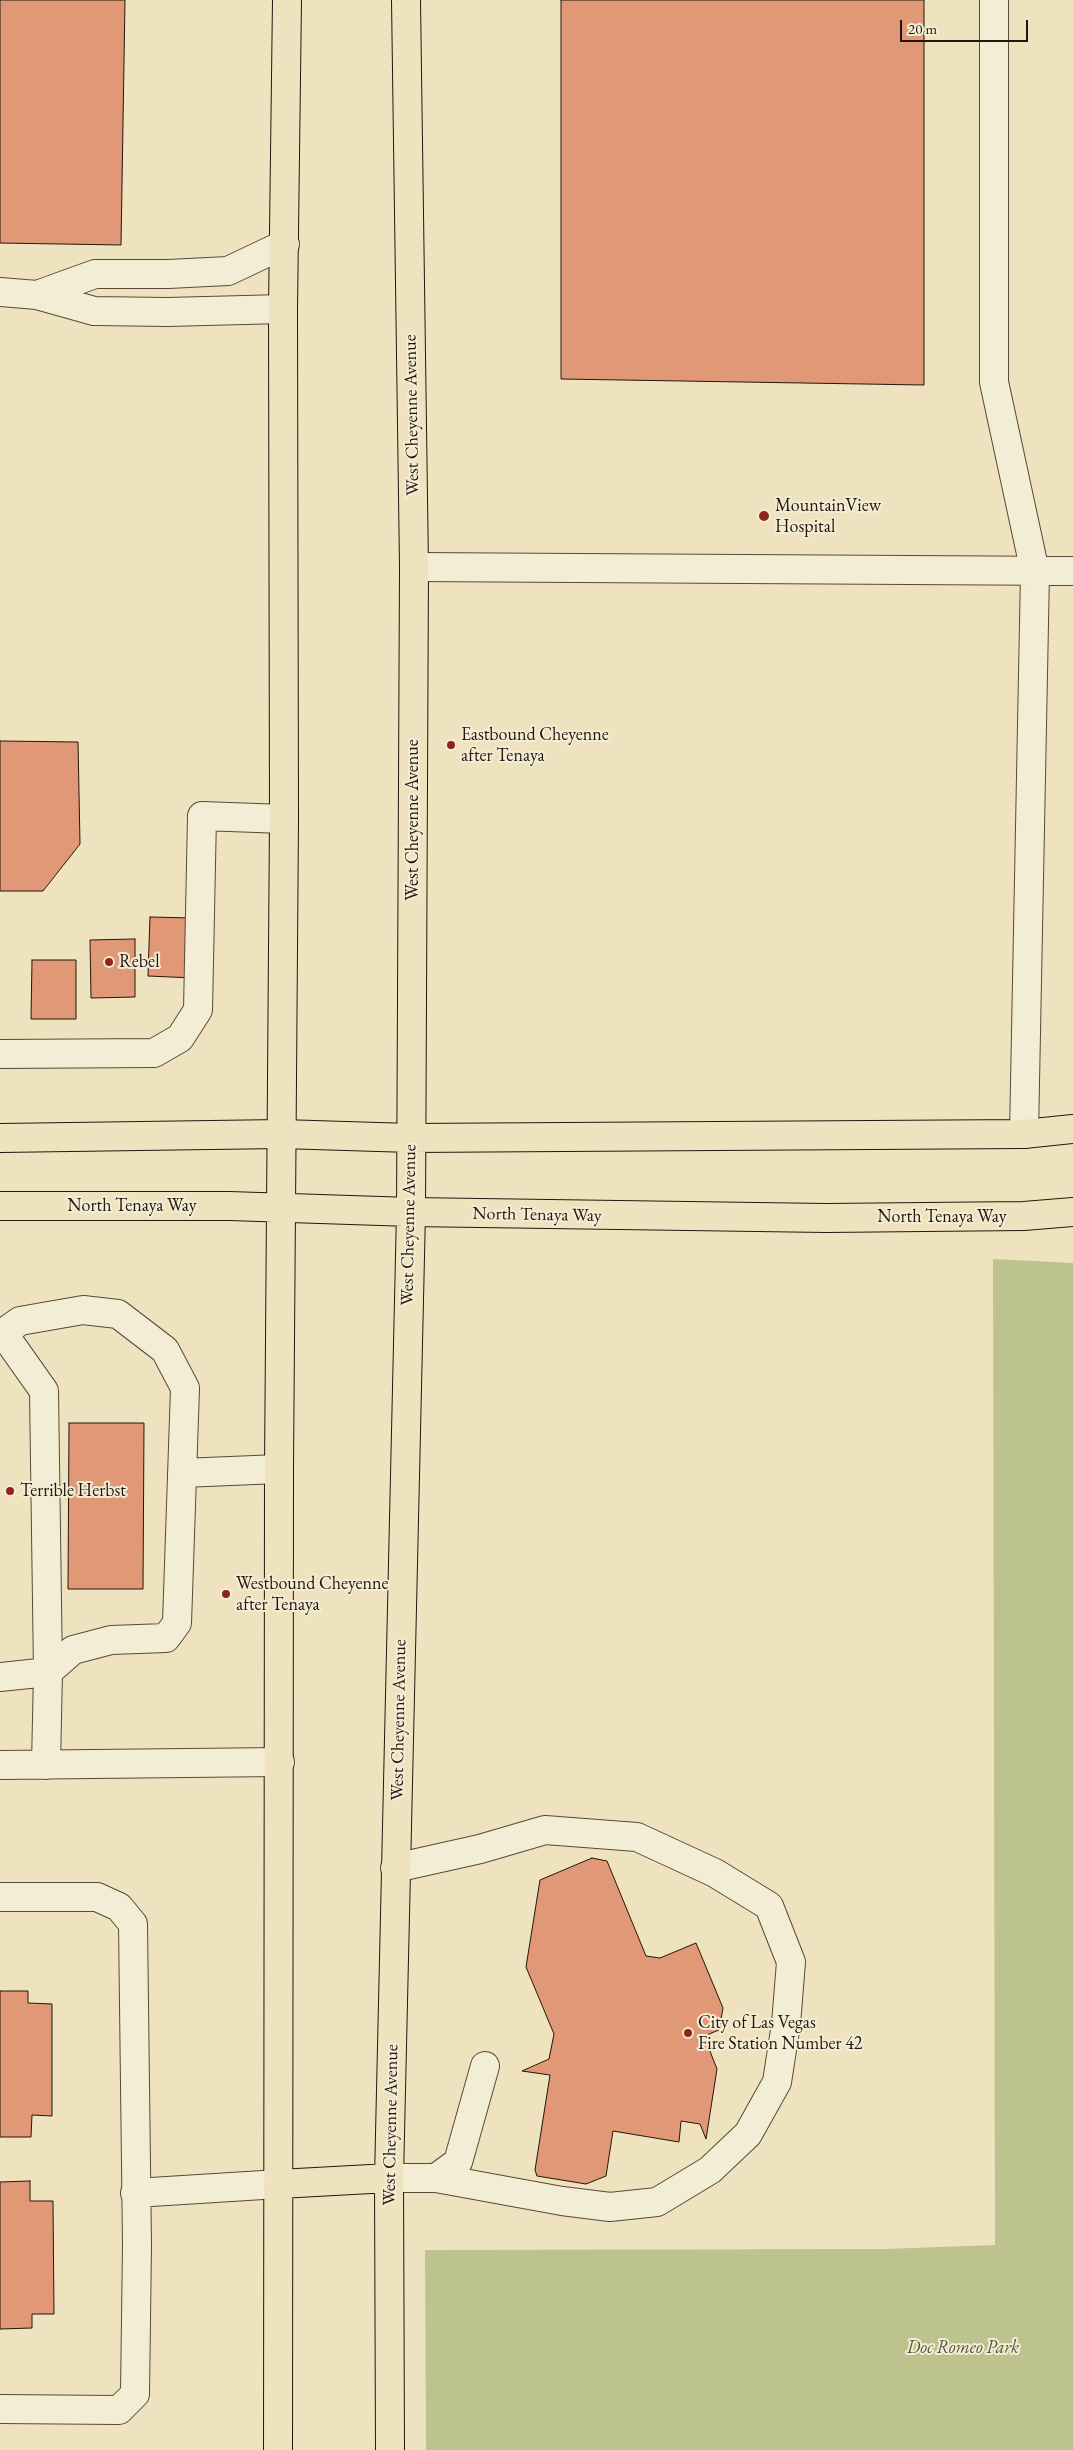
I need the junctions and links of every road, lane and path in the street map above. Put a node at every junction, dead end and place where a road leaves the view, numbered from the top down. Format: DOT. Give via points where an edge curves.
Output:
graph roads {
  1 [pos="287,0"];
  2 [pos="406,0"];
  3 [pos="994,0"];
  4 [pos="285,244"];
  5 [pos="0,292"];
  6 [pos="37,295"];
  7 [pos="283,310"];
  8 [pos="414,567"];
  9 [pos="1073,571"];
  10 [pos="1035,572"];
  11 [pos="284,819"];
  12 [pos="0,1054"];
  13 [pos="1073,1129"];
  14 [pos="282,1134"];
  15 [pos="1024,1134"];
  16 [pos="0,1138"];
  17 [pos="410,1138"];
  18 [pos="0,1206"];
  19 [pos="282,1207"];
  20 [pos="410,1212"];
  21 [pos="1073,1212"];
  22 [pos="1,1325"];
  23 [pos="279,1469"];
  24 [pos="182,1472"];
  25 [pos="48,1672"];
  26 [pos="0,1676"];
  27 [pos="280,1762"];
  28 [pos="0,1765"];
  29 [pos="46,1765"];
  30 [pos="395,1868"];
  31 [pos="0,1897"];
  32 [pos="485,2066"];
  33 [pos="389,2178"];
  34 [pos="436,2178"];
  35 [pos="279,2184"];
  36 [pos="136,2193"];
  37 [pos="0,2409"];
  38 [pos="278,2450"];
  39 [pos="390,2450"];
  1 -- 4 [label="main road"];
  2 -- 8 [label="main road, West Cheyenne Avenue"];
  3 -- 10 [label="lane" via="994,382"];
  4 -- 6 [label="lane" via="228,271 95,274"];
  4 -- 7 [label="main road"];
  5 -- 6 [label="lane"];
  6 -- 7 [label="lane" via="94,311"];
  7 -- 11 [label="main road"];
  8 -- 10 [label="lane"];
  8 -- 17 [label="main road, West Cheyenne Avenue"];
  9 -- 10 [label="lane"];
  10 -- 15 [label="lane"];
  11 -- 12 [label="lane" via="202,816 198,1010 180,1038 154,1053"];
  11 -- 14 [label="main road"];
  13 -- 15 [label="main road"];
  14 -- 16 [label="main road"];
  14 -- 17 [label="main road"];
  14 -- 19 [label="main road"];
  15 -- 17 [label="main road"];
  17 -- 20 [label="main road, West Cheyenne Avenue"];
  18 -- 19 [label="main road, North Tenaya Way"];
  19 -- 20 [label="main road, North Tenaya Way"];
  19 -- 23 [label="main road"];
  20 -- 21 [label="main road, North Tenaya Way" via="826,1218 1024,1216"];
  20 -- 30 [label="main road, West Cheyenne Avenue"];
  22 -- 24 [label="lane" via="83,1310 118,1314 165,1350 185,1388"];
  22 -- 25 [label="lane" via="44,1391"];
  23 -- 24 [label="lane"];
  23 -- 27 [label="main road"];
  24 -- 25 [label="lane" via="177,1623 166,1638 112,1640 73,1650"];
  25 -- 26 [label="lane"];
  25 -- 29 [label="lane"];
  27 -- 29 [label="lane"];
  27 -- 35 [label="main road"];
  28 -- 29 [label="lane"];
  30 -- 33 [label="main road, West Cheyenne Avenue"];
  30 -- 34 [label="lane" via="545,1830 637,1837 714,1873 769,1906 791,1962 777,2082 748,2134 710,2170 657,2202 610,2207"];
  31 -- 36 [label="lane" via="97,1897 119,1908 133,1924"];
  32 -- 34 [label="lane" via="458,2162"];
  33 -- 34 [label="lane"];
  33 -- 35 [label="main road"];
  33 -- 39 [label="main road, West Cheyenne Avenue"];
  35 -- 36 [label="lane"];
  35 -- 38 [label="main road"];
  36 -- 37 [label="lane" via="136,2394 119,2410"];
}
